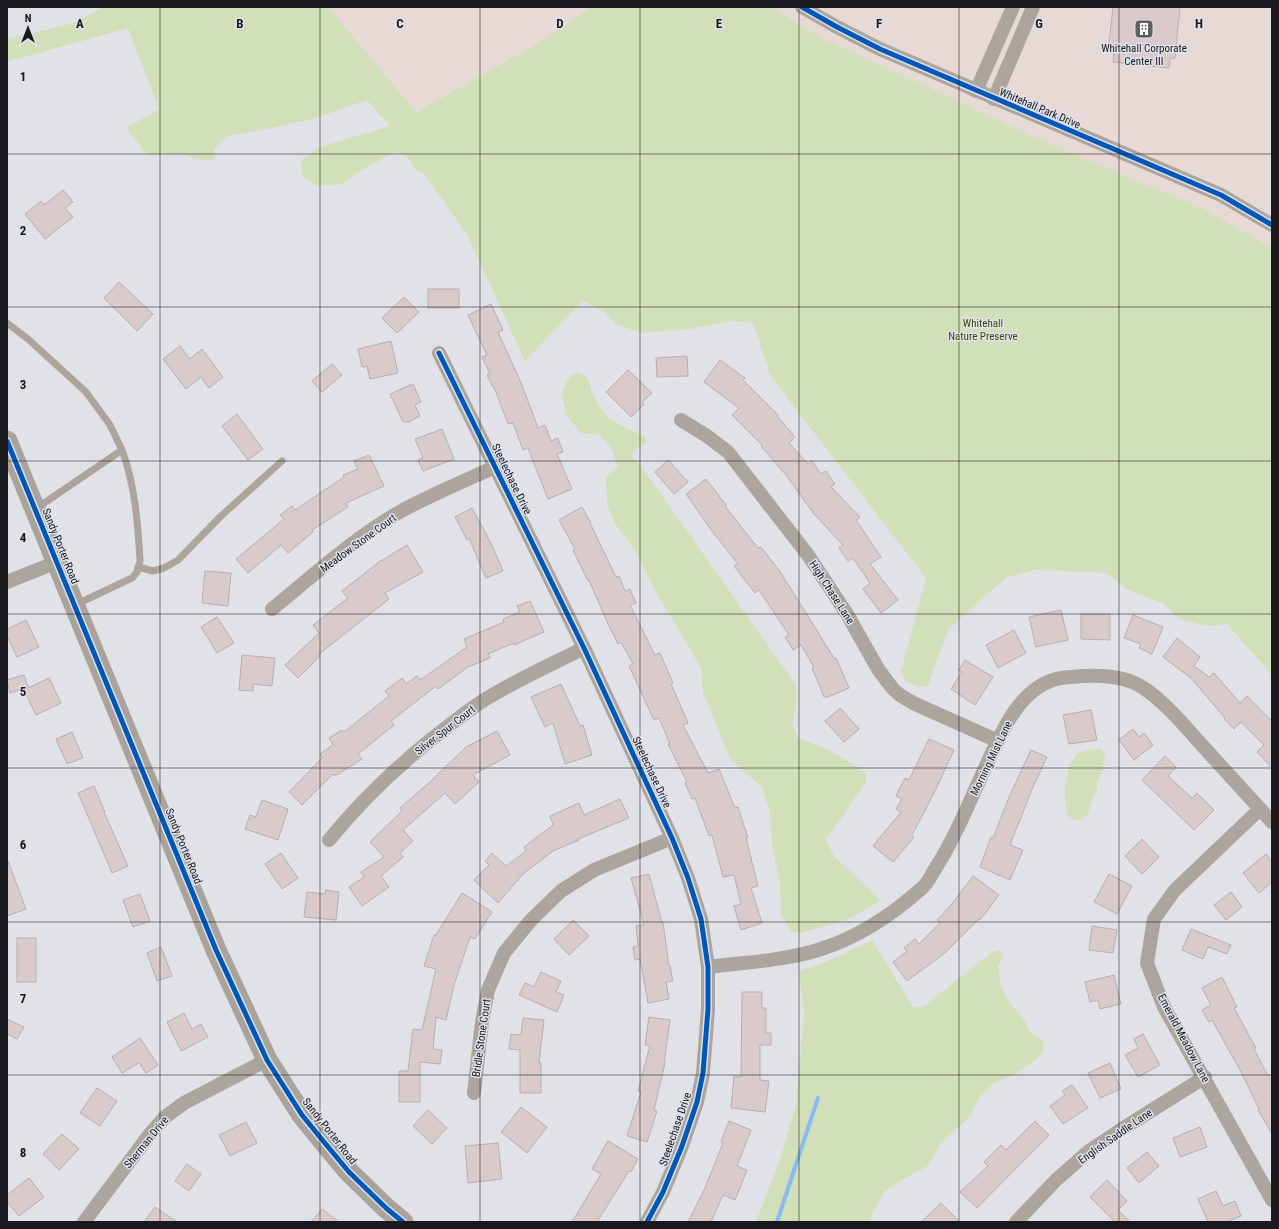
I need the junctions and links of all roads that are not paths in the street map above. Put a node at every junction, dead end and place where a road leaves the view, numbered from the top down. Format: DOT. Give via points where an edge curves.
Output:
graph roads {
  1 [pos="802,7"];
  2 [pos="1013,7"];
  3 [pos="1033,7"];
  4 [pos="976,91"];
  5 [pos="994,99"];
  6 [pos="1272,225"];
  7 [pos="7,324"];
  8 [pos="439,353"];
  9 [pos="681,420"];
  10 [pos="7,441"];
  11 [pos="122,450"];
  12 [pos="282,461"];
  13 [pos="495,467"];
  14 [pos="36,510"];
  15 [pos="57,562"];
  16 [pos="138,567"];
  17 [pos="7,582"];
  18 [pos="75,605"];
  19 [pos="272,610"];
  20 [pos="584,648"];
  21 [pos="998,741"];
  22 [pos="1260,809"];
  23 [pos="1272,822"];
  24 [pos="672,838"];
  25 [pos="328,840"];
  26 [pos="708,967"];
  27 [pos="266,1060"];
  28 [pos="1205,1077"];
  29 [pos="474,1093"];
  30 [pos="1272,1200"];
  31 [pos="84,1222"];
  32 [pos="403,1222"];
  33 [pos="647,1222"];
  34 [pos="1016,1222"];
  1 -- 4 [label="street, Whitehall Park Drive" via="880,49"];
  2 -- 4 [label="street"];
  3 -- 5 [label="street"];
  4 -- 5 [label="street, Whitehall Park Drive"];
  5 -- 6 [label="street, Whitehall Park Drive" via="1221,195"];
  7 -- 11 [label="lane" via="28,339 86,392 110,425"];
  8 -- 13 [label="street, Steelechase Drive"];
  9 -- 21 [label="street, High Chase Lane" via="728,452 808,556 847,614 878,669 900,696"];
  10 -- 14 [label="street, Sandy Porter Road"];
  11 -- 14 [label="lane"];
  11 -- 16 [label="lane" via="133,490 140,561"];
  12 -- 16 [label="lane" via="221,516 178,560 153,571"];
  13 -- 19 [label="street, Meadow Stone Court" via="410,507 370,531"];
  13 -- 20 [label="street, Steelechase Drive"];
  14 -- 15 [label="street, Sandy Porter Road"];
  15 -- 17 [label="street"];
  15 -- 18 [label="street, Sandy Porter Road"];
  16 -- 18 [label="lane" via="132,578"];
  18 -- 27 [label="street, Sandy Porter Road" via="216,950"];
  20 -- 24 [label="street, Steelechase Drive"];
  20 -- 25 [label="street, Silver Spur Court" via="508,686 462,715 373,790"];
  21 -- 22 [label="street, Morning Mist Lane" via="1019,706 1030,693 1043,684 1072,677 1097,675 1118,678 1141,686 1162,703"];
  21 -- 26 [label="street, Morning Mist Lane" via="947,851 924,886 890,914 856,936 821,950 785,958"];
  22 -- 23 [label="street, Morning Mist Lane"];
  22 -- 28 [label="street, Emerald Meadow Lane" via="1187,878 1154,919 1147,963 1164,1007"];
  24 -- 26 [label="street, Steelechase Drive" via="701,919"];
  24 -- 29 [label="street, Bridle Stone Court" via="594,870 561,891 531,920 504,953 488,990"];
  26 -- 33 [label="street, Steelechase Drive" via="708,1009 697,1102 663,1192"];
  27 -- 31 [label="street, Sherman Drive" via="184,1103 165,1117"];
  27 -- 32 [label="street, Sandy Porter Road" via="302,1115 349,1172"];
  28 -- 30 [label="street, Emerald Meadow Lane"];
  28 -- 34 [label="street, English Saddle Lane" via="1089,1151 1056,1180"];
}
